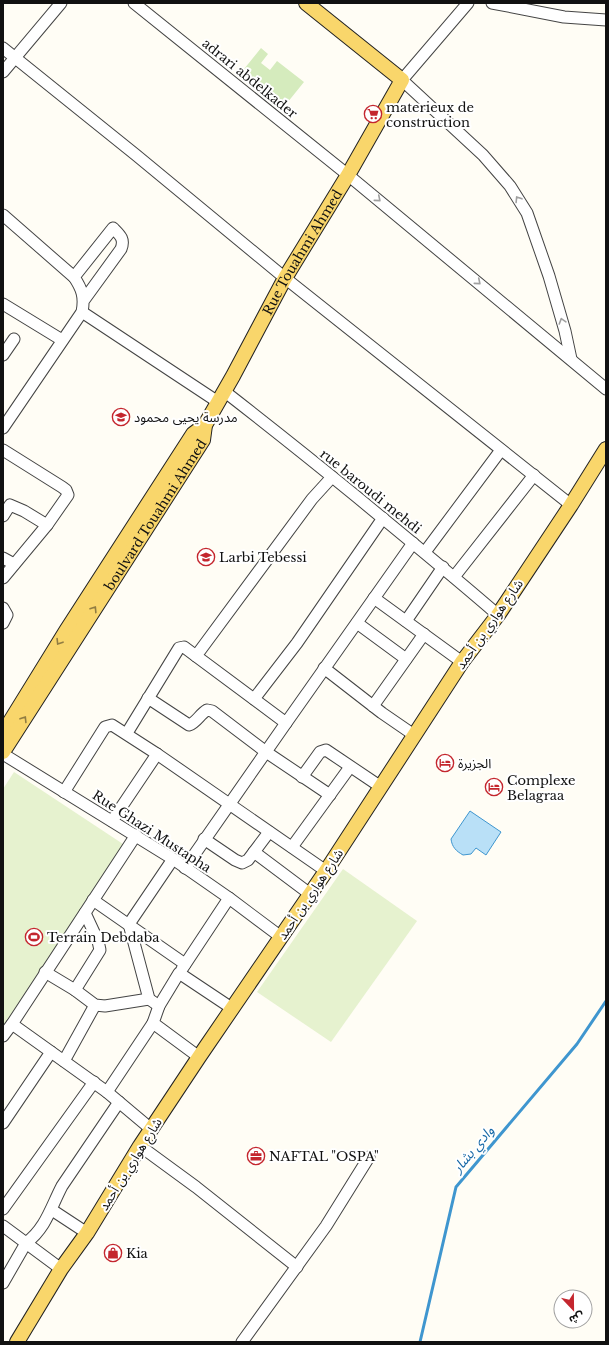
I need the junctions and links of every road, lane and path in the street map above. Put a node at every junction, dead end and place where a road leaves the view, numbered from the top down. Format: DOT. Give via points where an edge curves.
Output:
graph roads {
  1 [pos="61,3"];
  2 [pos="134,3"];
  3 [pos="306,3"];
  4 [pos="468,3"];
  5 [pos="492,3"];
  6 [pos="606,20"];
  7 [pos="3,48"];
  8 [pos="15,58"];
  9 [pos="3,72"];
  10 [pos="402,80"];
  11 [pos="348,175"];
  12 [pos="3,215"];
  13 [pos="74,277"];
  14 [pos="285,278"];
  15 [pos="84,300"];
  16 [pos="3,304"];
  17 [pos="82,312"];
  18 [pos="14,339"];
  19 [pos="62,340"];
  20 [pos="3,355"];
  21 [pos="571,359"];
  22 [pos="606,389"];
  23 [pos="221,397"];
  24 [pos="205,425"];
  25 [pos="3,428"];
  26 [pos="606,449"];
  27 [pos="3,450"];
  28 [pos="501,450"];
  29 [pos="534,475"];
  30 [pos="332,476"];
  31 [pos="6,503"];
  32 [pos="571,505"];
  33 [pos="3,516"];
  34 [pos="383,518"];
  35 [pos="47,525"];
  36 [pos="413,543"];
  37 [pos="425,552"];
  38 [pos="3,558"];
  39 [pos="14,564"];
  40 [pos="443,567"];
  41 [pos="454,577"];
  42 [pos="3,578"];
  43 [pos="374,598"];
  44 [pos="3,608"];
  45 [pos="498,615"];
  46 [pos="406,621"];
  47 [pos="3,623"];
  48 [pos="357,623"];
  49 [pos="424,634"];
  50 [pos="196,656"];
  51 [pos="406,659"];
  52 [pos="462,662"];
  53 [pos="324,668"];
  54 [pos="148,698"];
  55 [pos="254,699"];
  56 [pos="373,706"];
  57 [pos="286,723"];
  58 [pos="3,733"];
  59 [pos="127,733"];
  60 [pos="414,735"];
  61 [pos="266,752"];
  62 [pos="3,753"];
  63 [pos="157,754"];
  64 [pos="350,767"];
  65 [pos="302,777"];
  66 [pos="381,787"];
  67 [pos="64,792"];
  68 [pos="330,795"];
  69 [pos="230,804"];
  70 [pos="112,821"];
  71 [pos="269,832"];
  72 [pos="136,835"];
  73 [pos="204,838"];
  74 [pos="292,847"];
  75 [pos="254,852"];
  76 [pos="173,859"];
  77 [pos="185,868"];
  78 [pos="326,871"];
  79 [pos="310,894"];
  80 [pos="229,898"];
  81 [pos="93,900"];
  82 [pos="85,912"];
  83 [pos="129,924"];
  84 [pos="282,937"];
  85 [pos="182,969"];
  86 [pos="45,972"];
  87 [pos="74,990"];
  88 [pos="149,999"];
  89 [pos="95,1005"];
  90 [pos="159,1006"];
  91 [pos="233,1009"];
  92 [pos="153,1023"];
  93 [pos="12,1024"];
  94 [pos="3,1036"];
  95 [pos="51,1052"];
  96 [pos="199,1057"];
  97 [pos="64,1061"];
  98 [pos="94,1082"];
  99 [pos="107,1092"];
  100 [pos="119,1102"];
  101 [pos="3,1123"];
  102 [pos="151,1129"];
  103 [pos="140,1146"];
  104 [pos="369,1157"];
  105 [pos="3,1209"];
  106 [pos="52,1210"];
  107 [pos="3,1226"];
  108 [pos="87,1233"];
  109 [pos="26,1243"];
  110 [pos="297,1267"];
  111 [pos="61,1269"];
  112 [pos="3,1283"];
  113 [pos="18,1342"];
  114 [pos="242,1342"];
  1 -- 8 [label="street"];
  2 -- 11 [label="street, adrari abdelkader"];
  3 -- 10 [label="main road"];
  4 -- 10 [label="street"];
  5 -- 6 [label="street" via="564,18"];
  7 -- 8 [label="street"];
  8 -- 9 [label="street"];
  8 -- 14 [label="street"];
  10 -- 11 [label="main road, Rue Touahmi Ahmed"];
  21 -- 10 [label="street, one-way" via="549,276 527,213 510,186 483,155"];
  11 -- 14 [label="main road, Rue Touahmi Ahmed"];
  11 -- 21 [label="street, adrari abdelkader, one-way"];
  12 -- 13 [label="street"];
  13 -- 15 [label="street"];
  13 -- 15 [label="street" via="113,228 120,234 123,241 121,249"];
  14 -- 23 [label="main road, Rue Touahmi Ahmed"];
  14 -- 28 [label="street"];
  15 -- 17 [label="street"];
  16 -- 19 [label="street"];
  17 -- 19 [label="street"];
  17 -- 23 [label="street, rue baroudi mehdi"];
  18 -- 20 [label="street"];
  19 -- 25 [label="street"];
  21 -- 22 [label="street, adrari abdelkader"];
  23 -- 24 [label="main road, Rue Touahmi Ahmed"];
  23 -- 30 [label="street, rue baroudi mehdi" via="271,427"];
  24 -- 58 [label="main road, boulvard Touahmi Ahmed, one-way" via="193,434"];
  62 -- 24 [label="main road, boulvard Touahmi Ahmed, one-way" via="203,440"];
  26 -- 32 [label="main road, شارع هواري بن أحمد"];
  27 -- 35 [label="street" via="23,466 62,487 68,493"];
  28 -- 29 [label="street"];
  28 -- 37 [label="street"];
  29 -- 32 [label="street"];
  29 -- 41 [label="street"];
  30 -- 34 [label="street, rue baroudi mehdi"];
  30 -- 50 [label="street" via="312,499"];
  31 -- 33 [label="street"];
  31 -- 35 [label="street"];
  32 -- 45 [label="main road, شارع هواري بن أحمد"];
  34 -- 36 [label="street, rue baroudi mehdi"];
  34 -- 55 [label="street" via="297,643"];
  35 -- 39 [label="street"];
  36 -- 37 [label="street, rue baroudi mehdi"];
  36 -- 43 [label="street"];
  37 -- 40 [label="street, rue baroudi mehdi"];
  38 -- 39 [label="street"];
  39 -- 42 [label="street"];
  40 -- 41 [label="street, rue baroudi mehdi"];
  40 -- 46 [label="street"];
  41 -- 45 [label="street, rue baroudi mehdi"];
  43 -- 46 [label="street"];
  43 -- 48 [label="street"];
  44 -- 47 [label="street" via="7,615"];
  45 -- 52 [label="main road, شارع هواري بن أحمد"];
  46 -- 49 [label="street"];
  48 -- 51 [label="street"];
  48 -- 53 [label="street"];
  49 -- 51 [label="street"];
  49 -- 52 [label="street"];
  50 -- 54 [label="street" via="184,647 179,648"];
  50 -- 55 [label="street"];
  51 -- 56 [label="street"];
  52 -- 60 [label="main road, شارع هواري بن أحمد"];
  53 -- 56 [label="street"];
  53 -- 57 [label="street"];
  54 -- 59 [label="street"];
  54 -- 61 [label="street" via="189,725 209,710"];
  55 -- 57 [label="street"];
  56 -- 60 [label="street"];
  57 -- 61 [label="street"];
  59 -- 63 [label="street"];
  59 -- 67 [label="street" via="112,724 105,727"];
  60 -- 66 [label="main road, شارع هواري بن أحمد"];
  61 -- 65 [label="street"];
  61 -- 69 [label="street"];
  62 -- 67 [label="street, Rue Ghazi Mustapha"];
  63 -- 69 [label="street"];
  63 -- 70 [label="street"];
  64 -- 65 [label="street" via="324,750"];
  64 -- 66 [label="street"];
  64 -- 68 [label="street"];
  65 -- 68 [label="street"];
  66 -- 78 [label="main road, شارع هواري بن أحمد"];
  67 -- 70 [label="street, Rue Ghazi Mustapha"];
  68 -- 74 [label="street"];
  69 -- 71 [label="street"];
  69 -- 73 [label="street"];
  70 -- 72 [label="street, Rue Ghazi Mustapha"];
  71 -- 74 [label="street"];
  71 -- 75 [label="street"];
  72 -- 76 [label="street, Rue Ghazi Mustapha"];
  72 -- 81 [label="street"];
  73 -- 75 [label="street" via="239,862 245,863"];
  73 -- 77 [label="street"];
  74 -- 78 [label="street"];
  75 -- 79 [label="street"];
  76 -- 77 [label="street, Rue Ghazi Mustapha"];
  76 -- 83 [label="street"];
  77 -- 80 [label="street, Rue Ghazi Mustapha"];
  78 -- 79 [label="main road, شارع هواري بن أحمد"];
  79 -- 84 [label="main road, شارع هواري بن أحمد"];
  80 -- 84 [label="street, Rue Ghazi Mustapha"];
  80 -- 85 [label="street"];
  81 -- 82 [label="street"];
  81 -- 83 [label="street"];
  82 -- 86 [label="street"];
  82 -- 87 [label="street" via="100,950"];
  83 -- 85 [label="street"];
  83 -- 88 [label="street"];
  84 -- 91 [label="main road, شارع هواري بن أحمد"];
  85 -- 90 [label="street"];
  85 -- 91 [label="street"];
  86 -- 87 [label="street"];
  86 -- 93 [label="street"];
  87 -- 89 [label="street"];
  88 -- 89 [label="street" via="105,1006"];
  88 -- 90 [label="street"];
  89 -- 97 [label="street"];
  90 -- 92 [label="street"];
  91 -- 96 [label="main road, شارع هواري بن أحمد"];
  92 -- 96 [label="street"];
  92 -- 99 [label="street"];
  93 -- 94 [label="street"];
  93 -- 95 [label="street"];
  95 -- 97 [label="street"];
  95 -- 101 [label="street"];
  96 -- 102 [label="main road, شارع هواري بن أحمد"];
  97 -- 98 [label="street"];
  98 -- 99 [label="street"];
  98 -- 105 [label="street"];
  99 -- 100 [label="street"];
  100 -- 102 [label="street"];
  100 -- 106 [label="street" via="62,1186"];
  102 -- 103 [label="main road, شارع هواري بن أحمد"];
  103 -- 108 [label="main road, شارع هواري بن أحمد"];
  103 -- 110 [label="street"];
  104 -- 110 [label="street"];
  106 -- 108 [label="street"];
  106 -- 109 [label="street" via="35,1237"];
  107 -- 109 [label="street"];
  108 -- 111 [label="main road, شارع هواري بن أحمد"];
  109 -- 111 [label="street"];
  109 -- 112 [label="street"];
  110 -- 114 [label="street"];
  111 -- 113 [label="main road, شارع هواري بن أحمد"];
}
